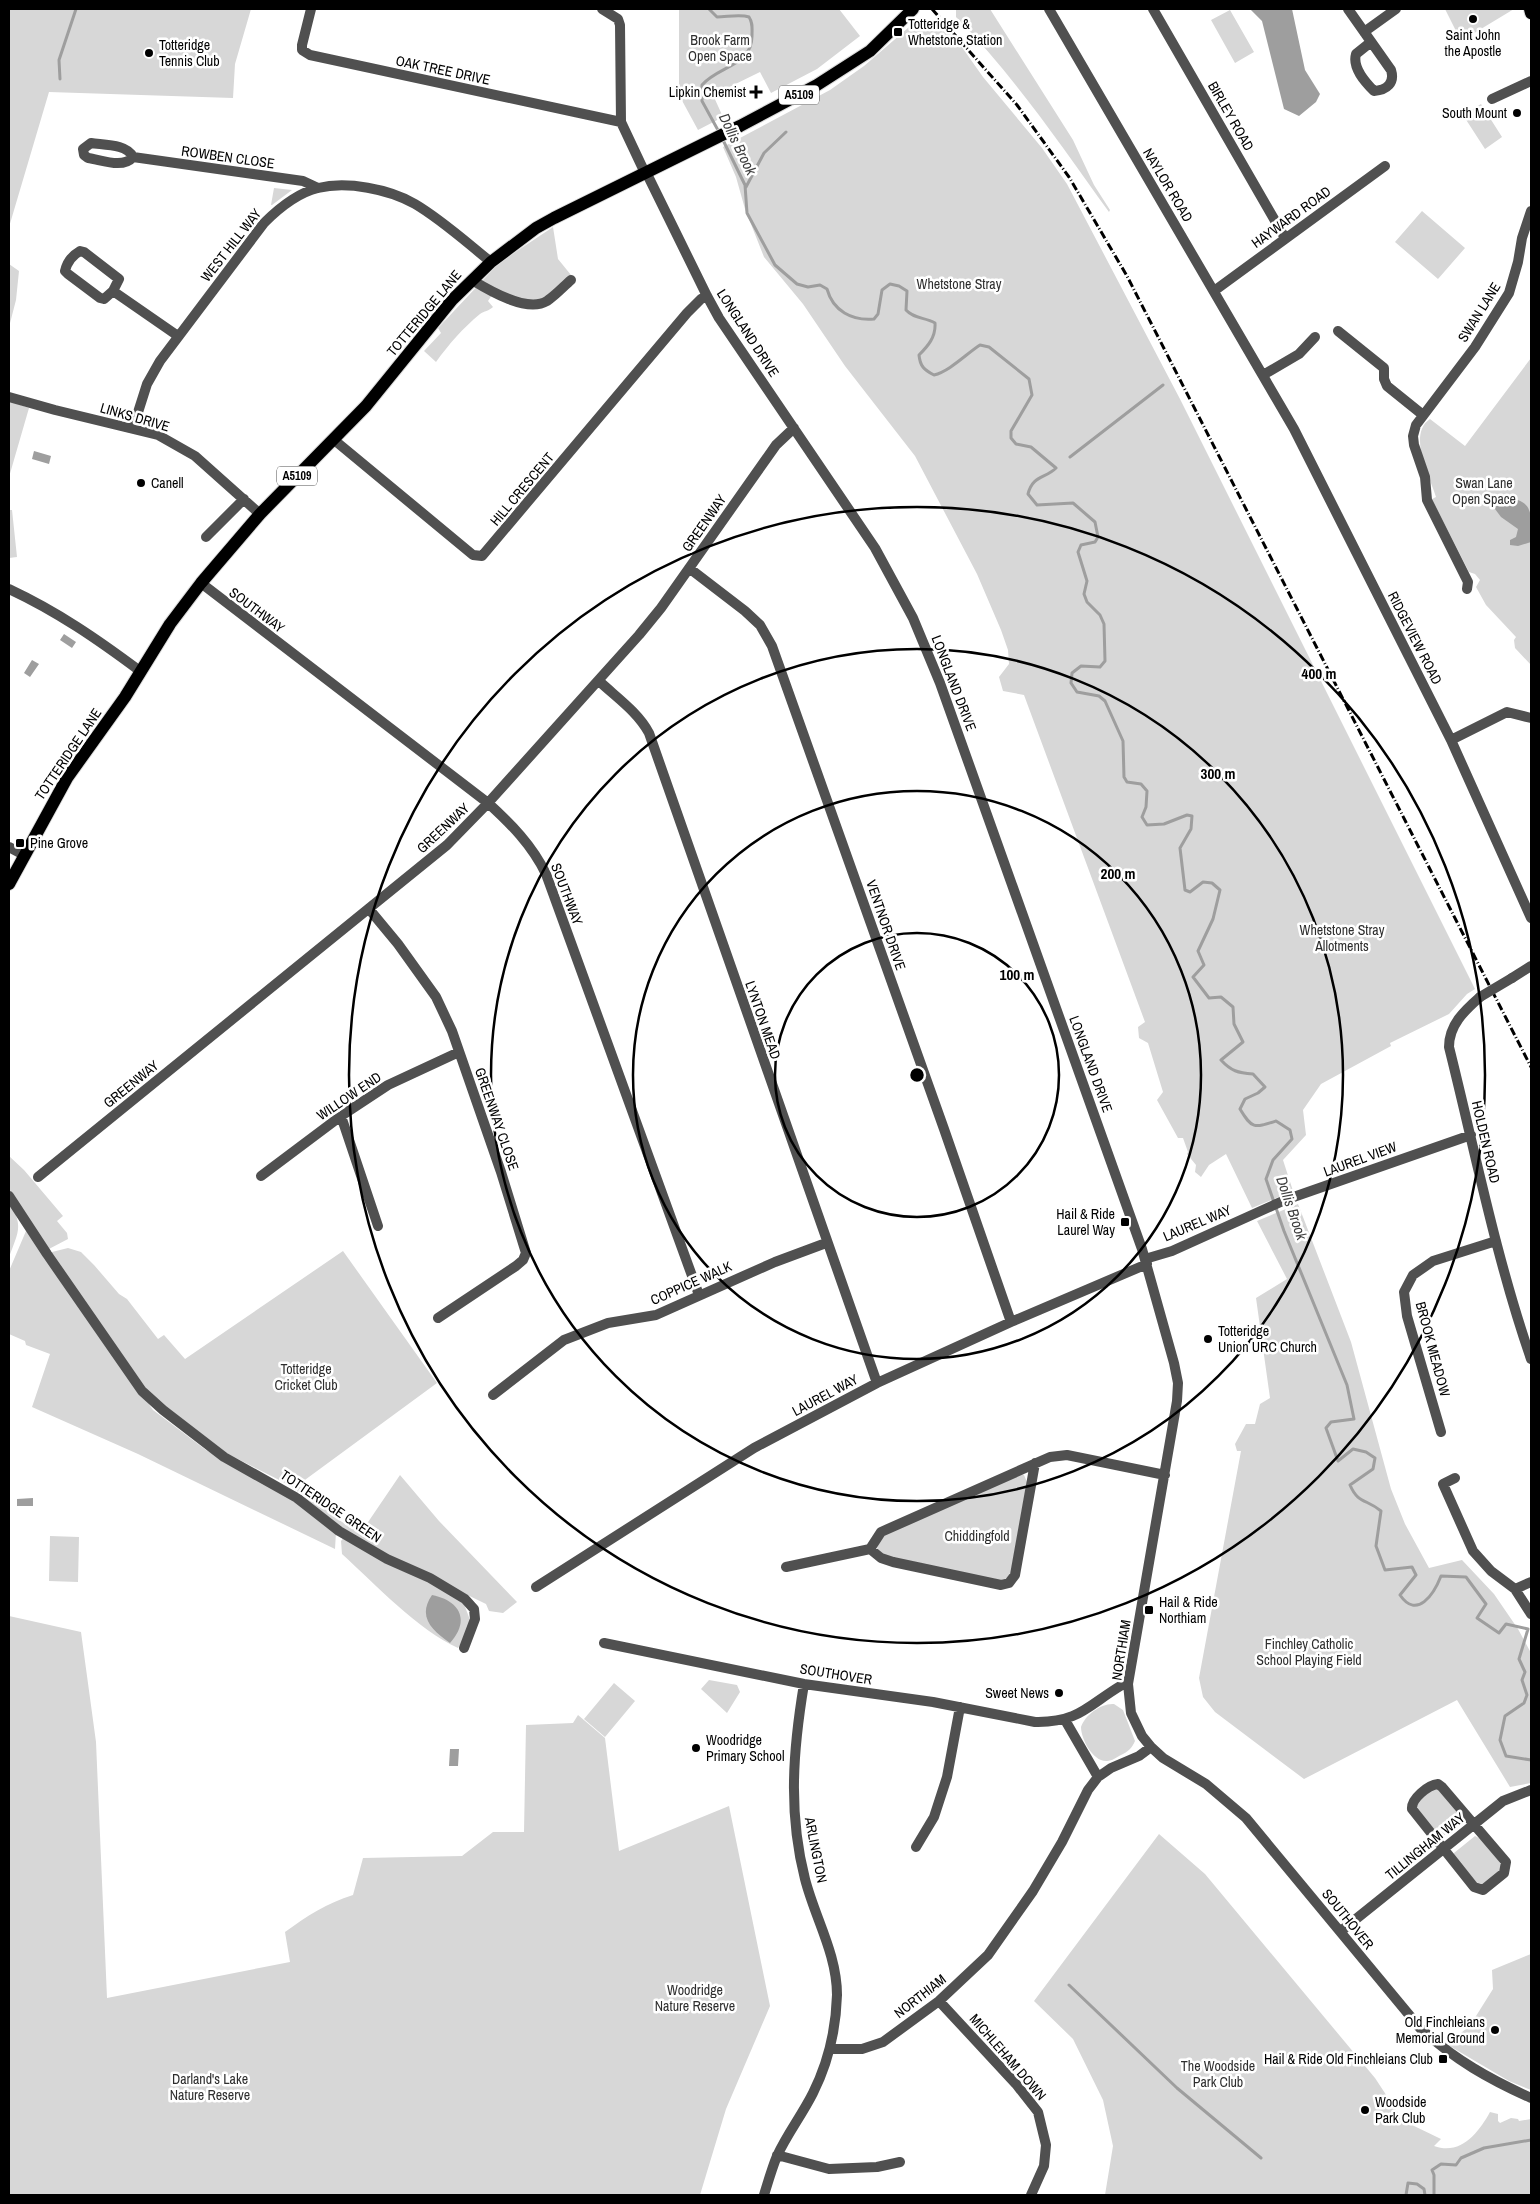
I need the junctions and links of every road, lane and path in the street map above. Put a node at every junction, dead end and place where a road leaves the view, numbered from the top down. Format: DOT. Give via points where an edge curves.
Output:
graph roads {
  1 [pos="311,9"];
  2 [pos="602,9"];
  3 [pos="913,9"];
  4 [pos="1049,9"];
  5 [pos="1153,9"];
  6 [pos="1348,9"];
  7 [pos="1396,9"];
  8 [pos="1530,9"];
  9 [pos="1531,13"];
  10 [pos="1364,32"];
  11 [pos="1371,42"];
  12 [pos="1531,81"];
  13 [pos="1492,99"];
  14 [pos="621,122"];
  15 [pos="133,157"];
  16 [pos="1385,166"];
  17 [pos="646,173"];
  18 [pos="318,188"];
  19 [pos="1531,211"];
  20 [pos="1286,238"];
  21 [pos="491,262"];
  22 [pos="472,280"];
  23 [pos="571,280"];
  24 [pos="113,291"];
  25 [pos="1214,291"];
  26 [pos="706,296"];
  27 [pos="1338,332"];
  28 [pos="178,336"];
  29 [pos="1315,337"];
  30 [pos="1263,376"];
  31 [pos="9,397"];
  32 [pos="1423,415"];
  33 [pos="133,428"];
  34 [pos="794,428"];
  35 [pos="334,440"];
  36 [pos="244,499"];
  37 [pos="260,514"];
  38 [pos="206,537"];
  39 [pos="690,568"];
  40 [pos="201,583"];
  41 [pos="9,589"];
  42 [pos="1467,589"];
  43 [pos="140,671"];
  44 [pos="599,681"];
  45 [pos="1531,718"];
  46 [pos="1451,740"];
  47 [pos="488,803"];
  48 [pos="9,847"];
  49 [pos="24,855"];
  50 [pos="9,884"];
  51 [pos="369,909"];
  52 [pos="1531,918"];
  53 [pos="1531,966"];
  54 [pos="459,1052"];
  55 [pos="341,1116"];
  56 [pos="1471,1135"];
  57 [pos="261,1176"];
  58 [pos="38,1177"];
  59 [pos="9,1196"];
  60 [pos="1259,1211"];
  61 [pos="378,1226"];
  62 [pos="1496,1241"];
  63 [pos="826,1243"];
  64 [pos="1145,1257"];
  65 [pos="699,1295"];
  66 [pos="438,1318"];
  67 [pos="1011,1322"];
  68 [pos="1527,1335"];
  69 [pos="1531,1359"];
  70 [pos="877,1383"];
  71 [pos="493,1395"];
  72 [pos="1441,1432"];
  73 [pos="1036,1463"];
  74 [pos="1165,1475"];
  75 [pos="1455,1478"];
  76 [pos="870,1549"];
  77 [pos="786,1567"];
  78 [pos="1531,1582"];
  79 [pos="536,1587"];
  80 [pos="1515,1589"];
  81 [pos="1531,1614"];
  82 [pos="604,1643"];
  83 [pos="464,1648"];
  84 [pos="804,1684"];
  85 [pos="1128,1684"];
  86 [pos="960,1708"];
  87 [pos="1065,1720"];
  88 [pos="1151,1747"];
  89 [pos="1098,1777"];
  90 [pos="1531,1790"];
  91 [pos="1473,1825"];
  92 [pos="916,1847"];
  93 [pos="1443,1850"];
  94 [pos="1341,1932"];
  95 [pos="939,2001"];
  96 [pos="830,2048"];
  97 [pos="1531,2098"];
  98 [pos="777,2156"];
  99 [pos="900,2162"];
  100 [pos="764,2195"];
  101 [pos="1031,2195"];
  1 -- 14 [label="street, OAK TREE DRIVE" via="302,45 302,50 310,55"];
  2 -- 14 [label="street" via="620,25"];
  3 -- 17 [label="main road, TOTTERIDGE LANE / A5109" via="857,61 740,126"];
  4 -- 25 [label="street, NAYLOR ROAD"];
  5 -- 20 [label="street, BIRLEY ROAD"];
  6 -- 10 [label="street"];
  7 -- 10 [label="street"];
  8 -- 9 [label="main road"];
  10 -- 11 [label="street"];
  11 -- 11 [label="street" via="1356,54 1355,66 1374,91 1391,83 1394,76"];
  12 -- 13 [label="street"];
  14 -- 17 [label="street, LONGLAND DRIVE"];
  15 -- 18 [label="street, ROWBEN CLOSE" via="303,181"];
  16 -- 20 [label="street, HAYWARD ROAD"];
  17 -- 21 [label="main road, TOTTERIDGE LANE / A5109" via="548,221"];
  17 -- 26 [label="street, LONGLAND DRIVE"];
  18 -- 21 [label="street, WEST HILL WAY" via="369,188 399,196 440,221"];
  18 -- 28 [label="street, WEST HILL WAY" via="294,199 270,217"];
  19 -- 32 [label="street, SWAN LANE" via="1509,293 1475,347"];
  20 -- 25 [label="street, HAYWARD ROAD"];
  21 -- 22 [label="main road, TOTTERIDGE LANE / A5109"];
  22 -- 23 [label="street" via="515,301 536,305"];
  22 -- 35 [label="main road, TOTTERIDGE LANE / A5109"];
  24 -- 24 [label="street" via="104,299 100,298 68,274 65,270 75,254 84,252 119,278"];
  24 -- 28 [label="street"];
  25 -- 30 [label="street, NAYLOR ROAD"];
  26 -- 34 [label="street, LONGLAND DRIVE"];
  26 -- 35 [label="street, HILL CRESCENT" via="687,313 482,556 473,555"];
  27 -- 32 [label="street" via="1384,368 1387,386"];
  28 -- 33 [label="street, WEST HILL WAY" via="151,375"];
  29 -- 30 [label="street" via="1299,354"];
  30 -- 46 [label="street, RIDGEVIEW ROAD" via="1294,429"];
  31 -- 33 [label="street, LINKS DRIVE"];
  32 -- 42 [label="street, SWAN LANE" via="1413,436 1425,477 1427,500 1468,582"];
  33 -- 36 [label="street, LINKS DRIVE" via="183,447"];
  34 -- 39 [label="street, GREENWAY" via="776,445"];
  34 -- 64 [label="street, LONGLAND DRIVE" via="875,548 925,645"];
  35 -- 37 [label="main road, TOTTERIDGE LANE / A5109"];
  36 -- 37 [label="street, LINKS DRIVE"];
  36 -- 38 [label="street"];
  37 -- 40 [label="main road, TOTTERIDGE LANE / A5109"];
  39 -- 44 [label="street, GREENWAY"];
  39 -- 67 [label="street, VENTNOR DRIVE" via="746,611 760,625 772,646"];
  40 -- 43 [label="main road, TOTTERIDGE LANE / A5109"];
  40 -- 47 [label="street, SOUTHWAY"];
  41 -- 43 [label="street" via="50,608 84,629"];
  43 -- 49 [label="main road, TOTTERIDGE LANE / A5109" via="126,697 67,778"];
  44 -- 47 [label="street, GREENWAY"];
  44 -- 63 [label="street, LYNTON MEAD" via="645,724 649,733"];
  45 -- 46 [label="street" via="1507,712"];
  46 -- 52 [label="street, RIDGEVIEW ROAD"];
  47 -- 51 [label="street, GREENWAY" via="447,845"];
  47 -- 65 [label="street, SOUTHWAY" via="514,826 546,874"];
  48 -- 49 [label="street"];
  49 -- 50 [label="main road, A5109"];
  51 -- 54 [label="street, GREENWAY CLOSE" via="436,996"];
  51 -- 58 [label="street, GREENWAY"];
  53 -- 56 [label="street, HOLDEN ROAD, bridge" via="1480,997 1452,1029 1449,1047"];
  54 -- 55 [label="street, WILLOW END" via="388,1085"];
  54 -- 66 [label="street, GREENWAY CLOSE" via="526,1253 516,1266"];
  55 -- 57 [label="street, WILLOW END"];
  55 -- 61 [label="street"];
  56 -- 60 [label="street, LAUREL VIEW"];
  56 -- 62 [label="street, HOLDEN ROAD"];
  59 -- 83 [label="street, TOTTERIDGE GREEN" via="142,1391 224,1457 297,1498 339,1531 465,1599 474,1609 475,1620"];
  60 -- 64 [label="street, LAUREL WAY" via="1172,1250"];
  62 -- 68 [label="street, HOLDEN ROAD"];
  62 -- 72 [label="street, BROOK MEADOW" via="1433,1261 1414,1275 1404,1292 1407,1316"];
  63 -- 65 [label="street, COPPICE WALK"];
  63 -- 70 [label="street, LYNTON MEAD"];
  64 -- 67 [label="street, LAUREL WAY"];
  64 -- 74 [label="street, NORTHIAM" via="1178,1383"];
  65 -- 71 [label="street, COPPICE WALK" via="656,1315 608,1323 564,1340"];
  67 -- 70 [label="street, LAUREL WAY"];
  68 -- 69 [label="street, HOLDEN ROAD"];
  70 -- 79 [label="street, LAUREL WAY" via="754,1448"];
  73 -- 74 [label="street" via="1067,1455"];
  73 -- 76 [label="street" via="881,1532"];
  73 -- 76 [label="street" via="1015,1575 1009,1583 1001,1585 893,1562"];
  74 -- 85 [label="street, NORTHIAM"];
  75 -- 80 [label="street" via="1443,1484 1473,1552"];
  76 -- 77 [label="street"];
  78 -- 80 [label="street"];
  80 -- 81 [label="street"];
  82 -- 84 [label="street, SOUTHOVER"];
  84 -- 86 [label="street, SOUTHOVER"];
  84 -- 96 [label="street, ARLINGTON" via="793,1757 795,1816 805,1879 836,1972 836,2012"];
  85 -- 87 [label="street, SOUTHOVER"];
  85 -- 88 [label="street, NORTHIAM" via="1131,1713"];
  86 -- 87 [label="street, SOUTHOVER" via="1035,1722"];
  86 -- 92 [label="street" via="947,1777 934,1817"];
  87 -- 89 [label="street"];
  88 -- 89 [label="street, NORTHIAM"];
  88 -- 94 [label="street, SOUTHOVER" via="1206,1784 1246,1818"];
  89 -- 95 [label="street, NORTHIAM" via="1033,1891 988,1955"];
  90 -- 91 [label="street, TILLINGHAM WAY" via="1503,1801"];
  91 -- 93 [label="street, TILLINGHAM WAY"];
  91 -- 93 [label="street" via="1442,1786 1433,1785 1414,1800 1412,1809"];
  91 -- 93 [label="street" via="1506,1862 1504,1873 1483,1890 1478,1890"];
  93 -- 94 [label="street, TILLINGHAM WAY"];
  94 -- 97 [label="street, SOUTHOVER" via="1420,2028 1444,2050 1469,2067"];
  95 -- 96 [label="street, NORTHIAM" via="883,2042 862,2049"];
  95 -- 101 [label="street, MICHLEHAM DOWN" via="1038,2112 1046,2145 1044,2166"];
  96 -- 98 [label="street" via="813,2093"];
  98 -- 99 [label="street" via="829,2170 878,2167"];
  98 -- 100 [label="street"];
}
